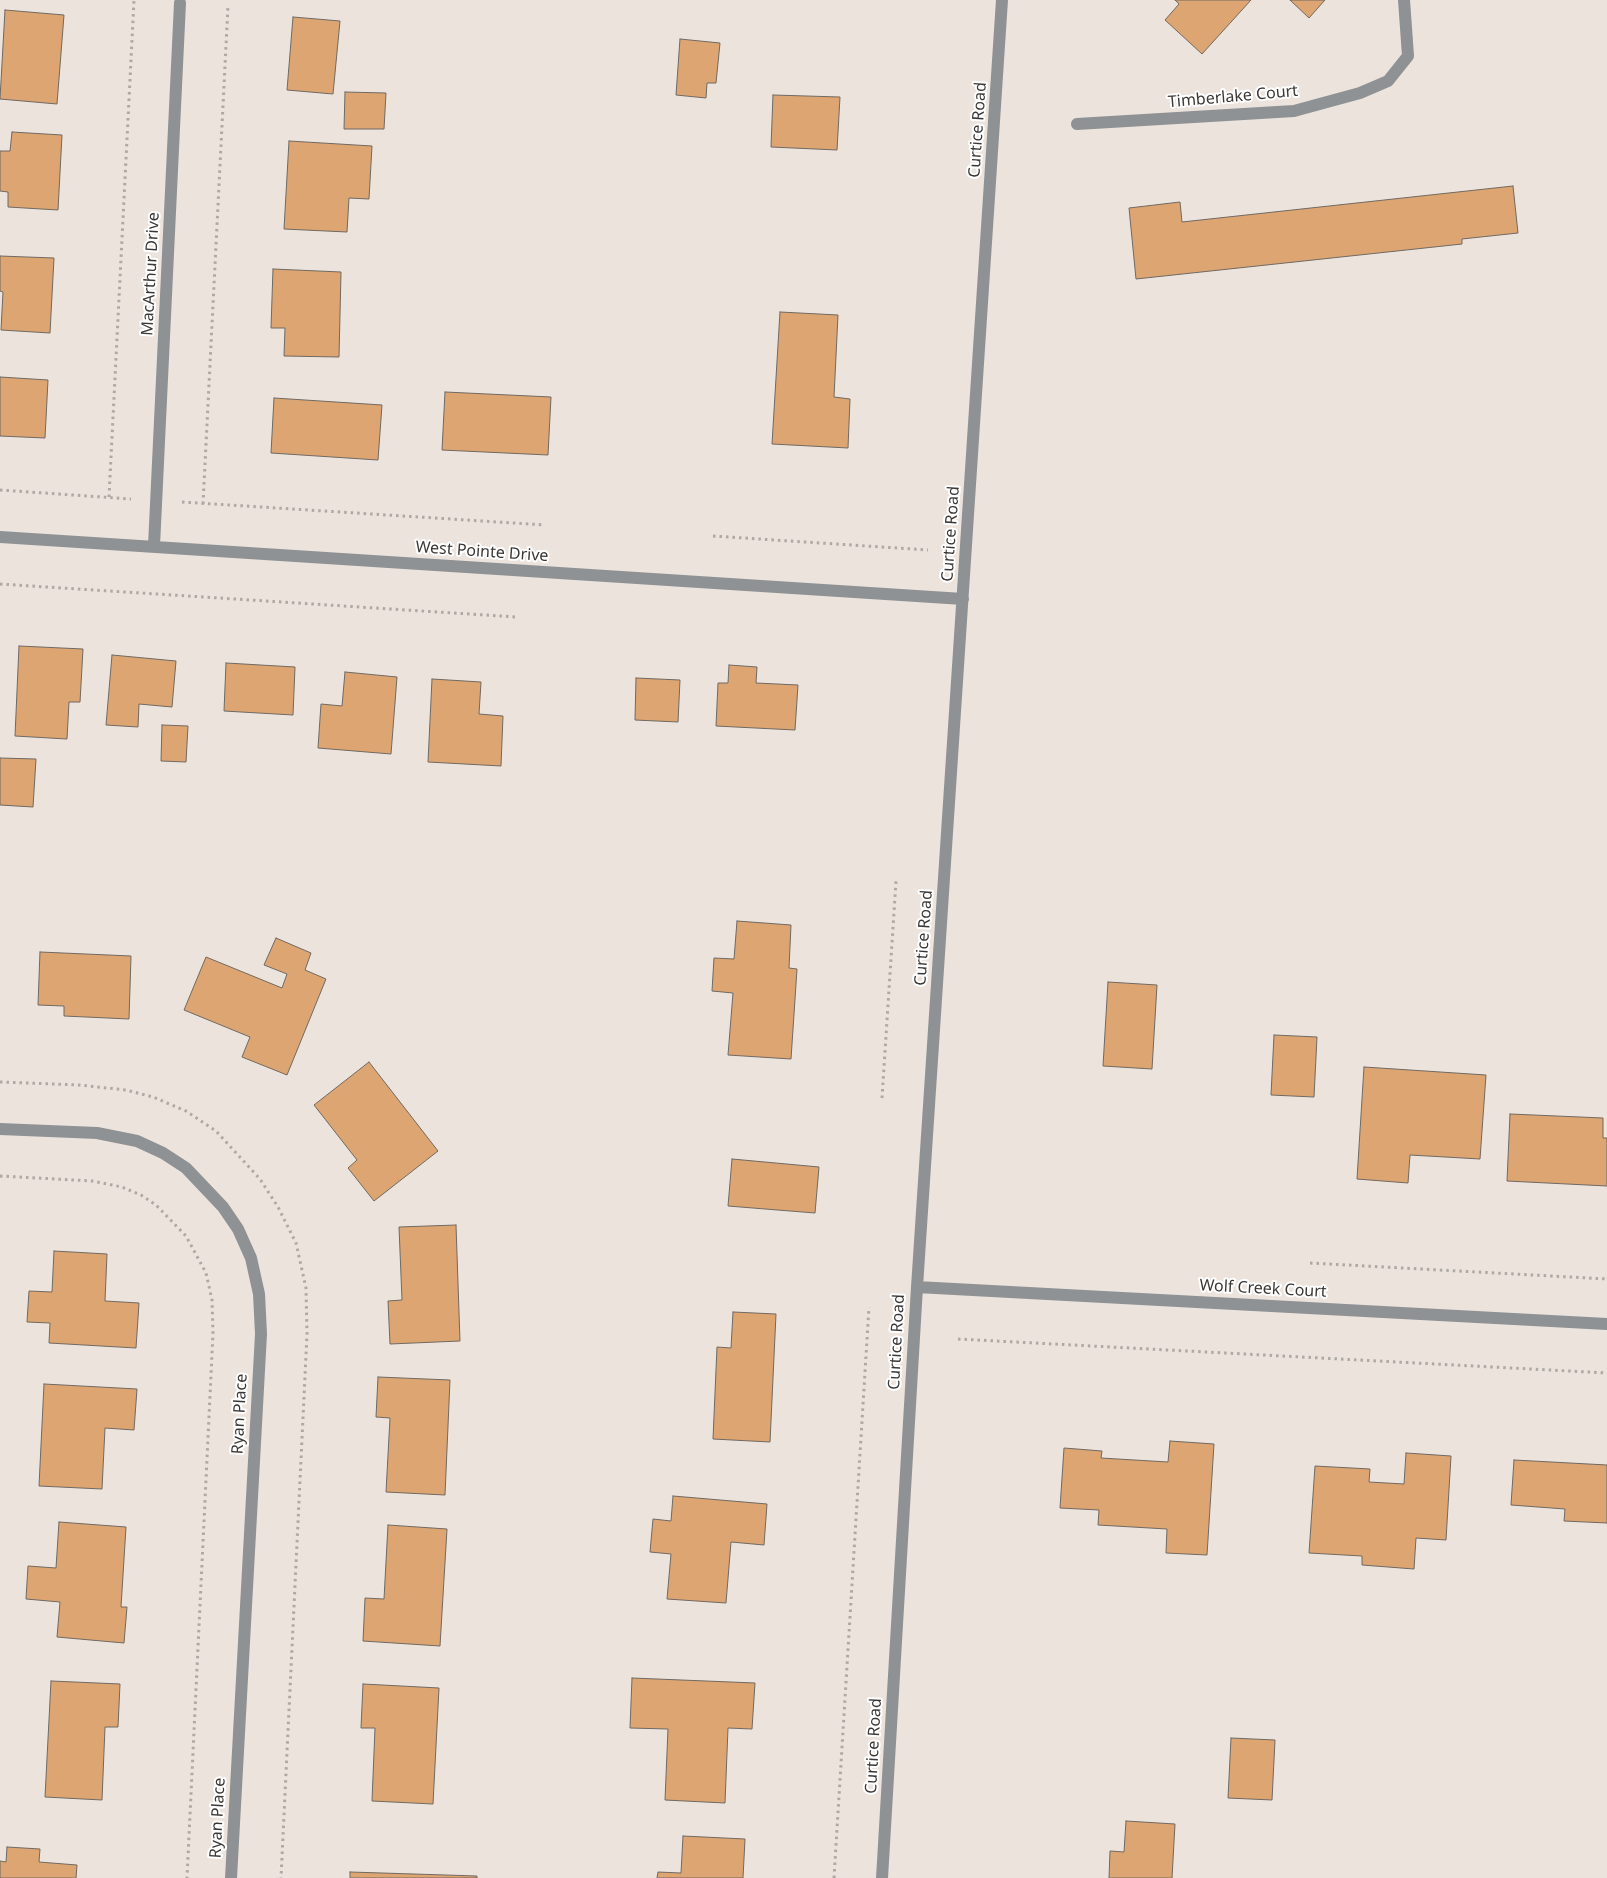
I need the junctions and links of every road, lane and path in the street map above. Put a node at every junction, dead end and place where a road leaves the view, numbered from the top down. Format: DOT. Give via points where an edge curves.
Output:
graph roads {
  1 [pos="134,0"];
  2 [pos="1002,0"];
  3 [pos="1404,0"];
  4 [pos="180,3"];
  5 [pos="228,6"];
  6 [pos="1077,124"];
  7 [pos="0,490"];
  8 [pos="109,498"];
  9 [pos="156,500"];
  10 [pos="203,504"];
  11 [pos="545,525"];
  12 [pos="713,536"];
  13 [pos="0,537"];
  14 [pos="154,546"];
  15 [pos="928,550"];
  16 [pos="0,584"];
  17 [pos="963,599"];
  18 [pos="516,618"];
  19 [pos="896,881"];
  20 [pos="882,1098"];
  21 [pos="0,1129"];
  22 [pos="0,1176"];
  23 [pos="1310,1263"];
  24 [pos="1607,1279"];
  25 [pos="917,1287"];
  26 [pos="869,1308"];
  27 [pos="1607,1324"];
  28 [pos="958,1339"];
  29 [pos="1607,1372"];
  30 [pos="187,1878"];
  31 [pos="231,1878"];
  32 [pos="834,1878"];
  33 [pos="882,1878"];
  1 -- 8 [label="path"];
  2 -- 17 [label="street, Curtice Road"];
  3 -- 6 [label="street, Timberlake Court" via="1408,56 1388,81 1360,93 1294,111"];
  4 -- 9 [label="street, MacArthur Drive"];
  5 -- 10 [label="path"];
  7 -- 8 [label="path"];
  8 -- 9 [label="path"];
  9 -- 10 [label="path"];
  9 -- 14 [label="street, MacArthur Drive"];
  10 -- 11 [label="path"];
  12 -- 15 [label="path"];
  13 -- 14 [label="street, West Pointe Drive"];
  14 -- 17 [label="street, West Pointe Drive"];
  16 -- 18 [label="path"];
  17 -- 25 [label="street, Curtice Road"];
  19 -- 20 [label="path"];
  21 -- 31 [label="street, Ryan Place" via="97,1133 138,1141 163,1153 186,1168 223,1207 251,1258 259,1294 261,1334"];
  22 -- 30 [label="path" via="92,1181 122,1186 141,1194 186,1236 206,1274 212,1300 213,1333"];
  23 -- 24 [label="path"];
  25 -- 27 [label="street, Wolf Creek Court"];
  25 -- 33 [label="street, Curtice Road"];
  26 -- 32 [label="path"];
  28 -- 29 [label="path"];
}
